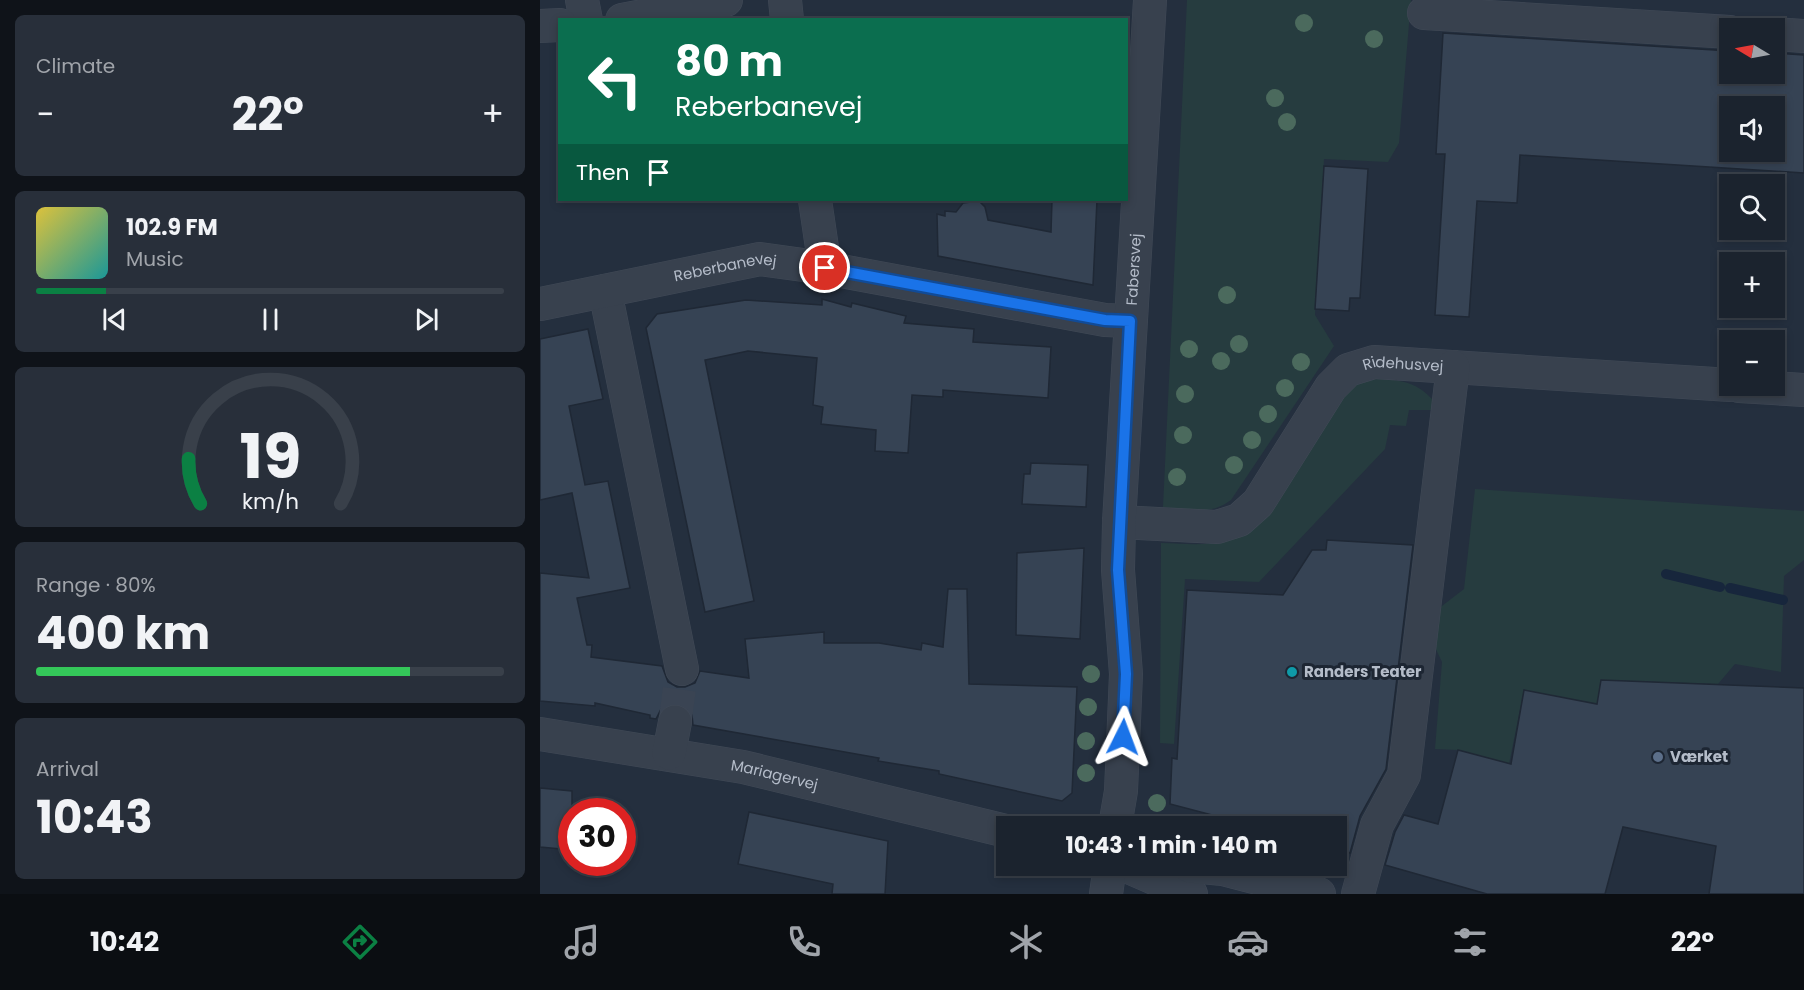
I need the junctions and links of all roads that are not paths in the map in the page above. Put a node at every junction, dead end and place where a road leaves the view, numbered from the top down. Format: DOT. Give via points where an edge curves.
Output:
graph roads {
  1 [pos="582,0"];
  2 [pos="726,0"];
  3 [pos="784,0"];
  4 [pos="1150,0"];
  5 [pos="1424,13"];
  6 [pos="586,18"];
  7 [pos="632,18"];
  8 [pos="788,18"];
  9 [pos="558,25"];
  10 [pos="540,26"];
  11 [pos="1719,31"];
  12 [pos="1785,35"];
  13 [pos="1804,36"];
  14 [pos="814,201"];
  15 [pos="825,268"];
  16 [pos="605,291"];
  17 [pos="540,304"];
  18 [pos="1130,321"];
  19 [pos="1454,367"];
  20 [pos="1719,384"];
  21 [pos="1785,389"];
  22 [pos="1804,390"];
  23 [pos="1119,522"];
  24 [pos="682,669"];
  25 [pos="540,735"];
  26 [pos="1117,816"];
  27 [pos="996,829"];
  28 [pos="1109,876"];
  29 [pos="1149,876"];
  30 [pos="1250,876"];
  31 [pos="1106,894"];
  32 [pos="1191,894"];
  33 [pos="1319,894"];
  34 [pos="1358,894"];
  1 -- 6 [label="street"];
  2 -- 7 [label="street"];
  3 -- 8 [label="street"];
  4 -- 18 [label="street, Fabersvej"];
  5 -- 11 [label="street"];
  9 -- 10 [label="street"];
  12 -- 13 [label="street"];
  14 -- 15 [label="street"];
  15 -- 16 [label="street, Reberbanevej" via="760,259"];
  15 -- 18 [label="street, Reberbanevej" via="1105,320"];
  16 -- 17 [label="street, Reberbanevej"];
  16 -- 24 [label="street"];
  18 -- 23 [label="street, Fabersvej"];
  19 -- 20 [label="street, Ridehusvej"];
  19 -- 23 [label="street, Ridehusvej" via="1374,362 1348,370 1331,387 1258,503 1239,520 1217,527"];
  19 -- 34 [label="street" via="1404,775 1377,825"];
  21 -- 22 [label="street"];
  23 -- 26 [label="street, Fabersvej" via="1118,570 1126,674"];
  25 -- 27 [label="street, Mariagervej" via="672,738 743,767"];
  28 -- 31 [label="street"];
  29 -- 32 [label="street"];
  30 -- 33 [label="street"];
}
